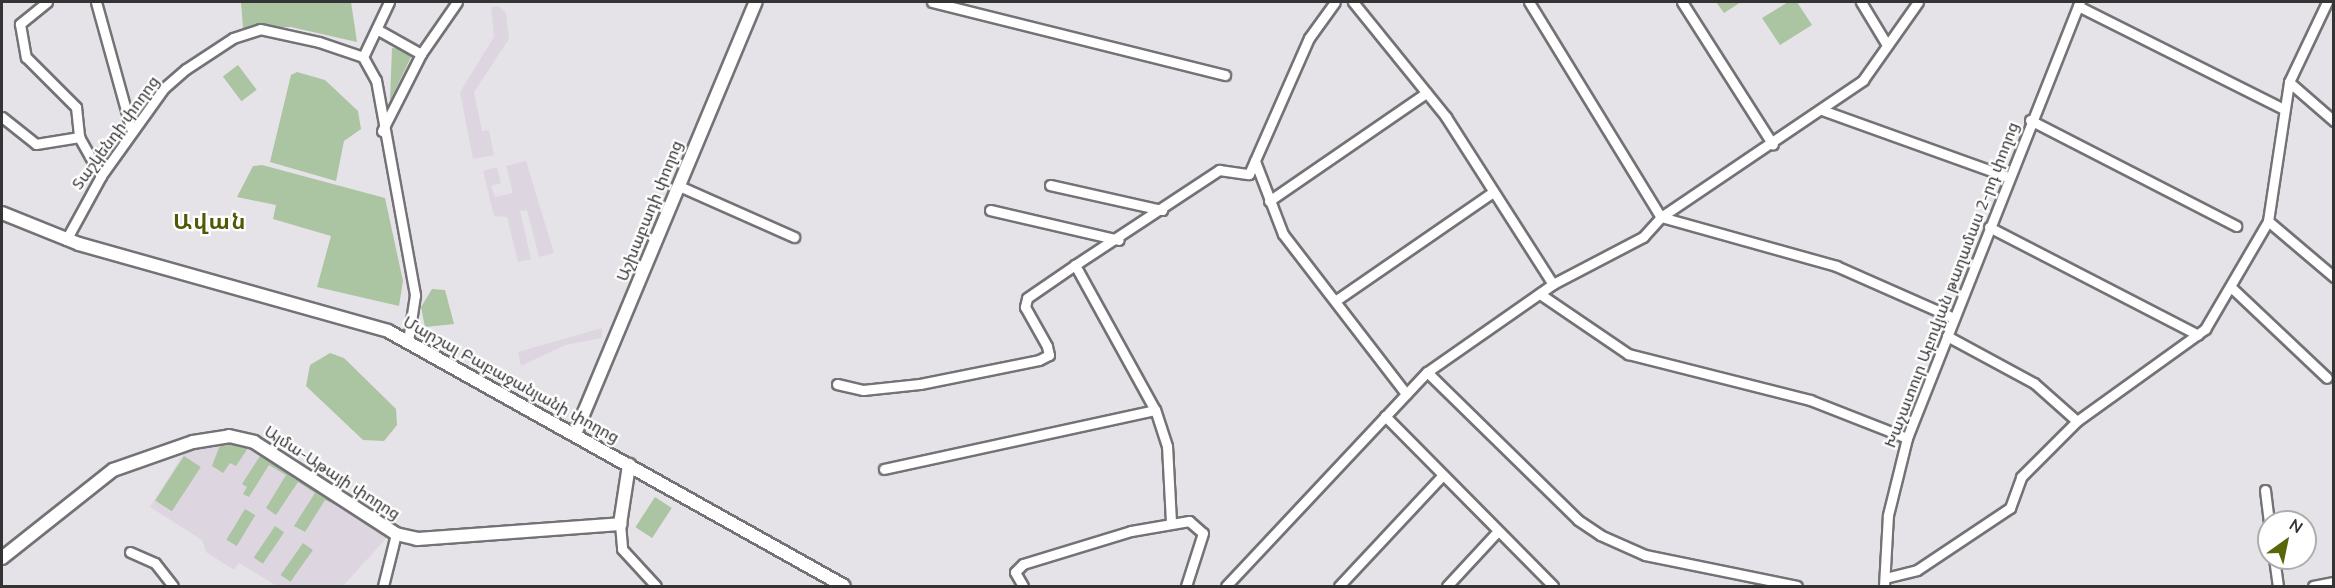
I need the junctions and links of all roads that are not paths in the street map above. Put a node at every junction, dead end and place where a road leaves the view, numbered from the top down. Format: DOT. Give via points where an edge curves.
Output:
graph roads {
  1 [pos="47,2"];
  2 [pos="96,2"];
  3 [pos="389,2"];
  4 [pos="457,2"];
  5 [pos="756,2"];
  6 [pos="932,2"];
  7 [pos="1333,2"];
  8 [pos="1353,2"];
  9 [pos="1529,2"];
  10 [pos="1682,2"];
  11 [pos="1861,2"];
  12 [pos="1918,2"];
  13 [pos="2327,2"];
  14 [pos="2079,4"];
  15 [pos="380,31"];
  16 [pos="1887,45"];
  17 [pos="420,54"];
  18 [pos="363,57"];
  19 [pos="1225,75"];
  20 [pos="2289,82"];
  21 [pos="1426,93"];
  22 [pos="2284,109"];
  23 [pos="1822,110"];
  24 [pos="2,117"];
  25 [pos="2030,120"];
  26 [pos="2334,120"];
  27 [pos="382,131"];
  28 [pos="132,132"];
  29 [pos="79,137"];
  30 [pos="1773,145"];
  31 [pos="1254,161"];
  32 [pos="100,176"];
  33 [pos="2008,177"];
  34 [pos="1050,185"];
  35 [pos="679,186"];
  36 [pos="1493,192"];
  37 [pos="1269,201"];
  38 [pos="990,210"];
  39 [pos="1162,210"];
  40 [pos="2,213"];
  41 [pos="1661,217"];
  42 [pos="2268,221"];
  43 [pos="2236,226"];
  44 [pos="1989,227"];
  45 [pos="794,237"];
  46 [pos="66,240"];
  47 [pos="1119,240"];
  48 [pos="1075,265"];
  49 [pos="2334,277"];
  50 [pos="1553,284"];
  51 [pos="2233,289"];
  52 [pos="1540,294"];
  53 [pos="1335,301"];
  54 [pos="1954,318"];
  55 [pos="2198,335"];
  56 [pos="1947,336"];
  57 [pos="408,341"];
  58 [pos="1427,372"];
  59 [pos="2328,378"];
  60 [pos="837,384"];
  61 [pos="1406,394"];
  62 [pos="1155,410"];
  63 [pos="1385,416"];
  64 [pos="2077,421"];
  65 [pos="575,434"];
  66 [pos="1907,438"];
  67 [pos="629,465"];
  68 [pos="884,469"];
  69 [pos="1443,475"];
  70 [pos="2265,490"];
  71 [pos="2268,510"];
  72 [pos="1172,522"];
  73 [pos="620,524"];
  74 [pos="1498,531"];
  75 [pos="396,534"];
  76 [pos="130,552"];
  77 [pos="2,558"];
  78 [pos="2276,570"];
  79 [pos="1884,582"];
  80 [pos="2334,582"];
  81 [pos="173,586"];
  82 [pos="383,586"];
  83 [pos="656,586"];
  84 [pos="844,586"];
  85 [pos="1022,586"];
  86 [pos="1186,586"];
  87 [pos="1226,586"];
  88 [pos="1339,586"];
  89 [pos="1447,586"];
  90 [pos="1553,586"];
  91 [pos="1797,586"];
  92 [pos="2278,586"];
  93 [pos="2313,586"];
  1 -- 29 [label="street" via="20,24 26,57 76,107"];
  2 -- 28 [label="street"];
  3 -- 15 [label="street"];
  4 -- 17 [label="street"];
  5 -- 35 [label="street, Աշխաբադի փողոց"];
  6 -- 19 [label="street"];
  7 -- 31 [label="street" via="1309,39"];
  8 -- 21 [label="street"];
  9 -- 41 [label="street"];
  10 -- 30 [label="street"];
  11 -- 16 [label="street"];
  12 -- 16 [label="street"];
  13 -- 20 [label="street"];
  14 -- 22 [label="street"];
  14 -- 25 [label="street, Խաչատուր Աբովյան թաղամաս 2-րդ փողոց"];
  15 -- 17 [label="street"];
  15 -- 18 [label="street"];
  16 -- 23 [label="street" via="1863,80"];
  17 -- 27 [label="street"];
  18 -- 27 [label="street" via="376,81"];
  18 -- 28 [label="street, Տաշկենդի փողոց" via="281,31 251,31 186,69 164,88"];
  20 -- 22 [label="street"];
  20 -- 26 [label="street"];
  21 -- 36 [label="street"];
  21 -- 37 [label="street"];
  22 -- 42 [label="street"];
  23 -- 30 [label="street"];
  23 -- 33 [label="street"];
  24 -- 29 [label="street" via="36,144"];
  25 -- 33 [label="street, Խաչատուր Աբովյան թաղամաս 2-րդ փողոց"];
  25 -- 43 [label="street"];
  27 -- 57 [label="street" via="415,295"];
  28 -- 32 [label="street, Տաշկենդի փողոց"];
  29 -- 32 [label="street"];
  30 -- 41 [label="street"];
  31 -- 37 [label="street"];
  31 -- 39 [label="street" via="1246,176 1219,170"];
  32 -- 46 [label="street, Տաշկենդի փողոց"];
  33 -- 44 [label="street, Խաչատուր Աբովյան թաղամաս 2-րդ փողոց"];
  34 -- 39 [label="street"];
  35 -- 45 [label="street"];
  35 -- 65 [label="street, Աշխաբադի փողոց"];
  36 -- 50 [label="street"];
  36 -- 53 [label="street"];
  37 -- 53 [label="street" via="1283,234"];
  38 -- 47 [label="street"];
  39 -- 47 [label="street"];
  40 -- 46 [label="street, Մարշալ Բաբաջանյանի փողոց"];
  41 -- 50 [label="street" via="1643,237"];
  41 -- 54 [label="street" via="1836,266"];
  42 -- 49 [label="street"];
  42 -- 51 [label="street"];
  44 -- 54 [label="street, Խաչատուր Աբովյան թաղամաս 2-րդ փողոց"];
  44 -- 55 [label="street"];
  46 -- 57 [label="street, Մարշալ Բաբաջանյանի փողոց" via="377,326"];
  47 -- 48 [label="street"];
  48 -- 60 [label="street" via="1027,298 1025,307 1047,346 1048,355 1039,360 920,384 863,390"];
  48 -- 62 [label="street"];
  50 -- 52 [label="street"];
  51 -- 55 [label="street"];
  51 -- 59 [label="street"];
  52 -- 58 [label="street"];
  52 -- 66 [label="street" via="1628,354 1810,400"];
  53 -- 61 [label="street"];
  54 -- 56 [label="street, Խաչատուր Աբովյան թաղամաս 2-րդ փողոց"];
  55 -- 64 [label="street"];
  56 -- 64 [label="street" via="2034,383"];
  56 -- 66 [label="street, Խաչատուր Աբովյան թաղամաս 2-րդ փողոց"];
  57 -- 65 [label="street, Մարշալ Բաբաջանյանի փողոց"];
  58 -- 61 [label="street"];
  58 -- 91 [label="street" via="1578,520 1600,535 1645,555"];
  61 -- 63 [label="street"];
  62 -- 68 [label="street"];
  62 -- 72 [label="street" via="1167,446"];
  63 -- 69 [label="street"];
  63 -- 87 [label="street"];
  64 -- 79 [label="street" via="2021,477 2010,508 1917,570"];
  65 -- 67 [label="street, Մարշալ Բաբաջանյանի փողոց"];
  66 -- 79 [label="street, Խաչատուր Աբովյան թաղամաս 2-րդ փողոց" via="1888,515"];
  67 -- 73 [label="street"];
  67 -- 84 [label="street, Մարշալ Բաբաջանյանի փողոց"];
  69 -- 74 [label="street"];
  69 -- 88 [label="street"];
  70 -- 71 [label="street"];
  72 -- 85 [label="street" via="1023,564 1015,572"];
  72 -- 86 [label="street" via="1195,522 1203,529"];
  73 -- 75 [label="street, Ալմա-Աթայի փողոց" via="428,539"];
  73 -- 83 [label="street" via="622,549"];
  74 -- 89 [label="street"];
  74 -- 90 [label="street"];
  75 -- 77 [label="street, Ալմա-Աթայի փողոց" via="254,442 229,436 193,442 112,470"];
  75 -- 82 [label="street"];
  76 -- 81 [label="street" via="155,563"];
  78 -- 92 [label="street"];
  80 -- 93 [label="street"];
}
